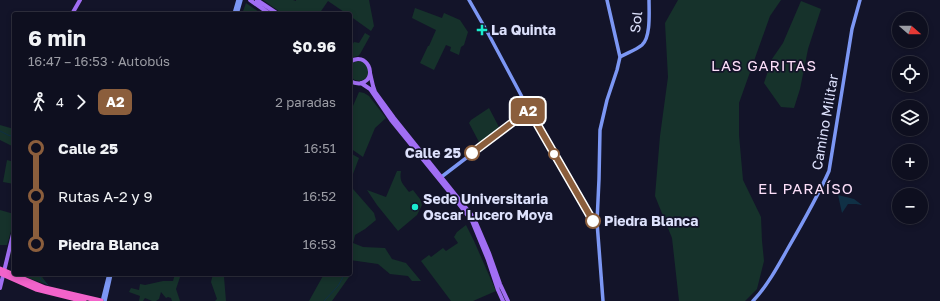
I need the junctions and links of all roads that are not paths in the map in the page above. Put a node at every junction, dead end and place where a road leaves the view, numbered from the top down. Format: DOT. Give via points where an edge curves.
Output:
graph roads {
  1 [pos="80,0"];
  2 [pos="238,0"];
  3 [pos="241,0"];
  4 [pos="250,0"];
  5 [pos="257,0"];
  6 [pos="469,0"];
  7 [pos="607,0"];
  8 [pos="649,0"];
  9 [pos="860,0"];
  10 [pos="73,12"];
  11 [pos="235,12"];
  12 [pos="238,12"];
  13 [pos="267,12"];
  14 [pos="275,12"];
  15 [pos="620,57"];
  16 [pos="352,61"];
  17 [pos="370,73"];
  18 [pos="352,82"];
  19 [pos="361,83"];
  20 [pos="529,110"];
  21 [pos="440,178"];
  22 [pos="597,211"];
  23 [pos="587,212"];
  24 [pos="597,227"];
  25 [pos="12,237"];
  26 [pos="2,272"];
  27 [pos="12,276"];
  28 [pos="13,276"];
  29 [pos="109,276"];
  30 [pos="0,288"];
  31 [pos="84,301"];
  32 [pos="103,301"];
  33 [pos="503,301"];
  34 [pos="508,301"];
  35 [pos="603,301"];
  36 [pos="753,301"];
  1 -- 10 [label="main road"];
  2 -- 11 [label="main road"];
  3 -- 12 [label="main road"];
  4 -- 13 [label="main road"];
  5 -- 14 [label="main road"];
  6 -- 20 [label="main road"];
  7 -- 15 [label="main road"];
  8 -- 15 [label="main road, Sol" via="646,39 643,44"];
  9 -- 36 [label="main road, Camino Militar" via="852,29 828,171 795,237 768,282"];
  15 -- 22 [label="main road" via="600,130"];
  16 -- 17 [label="main road" via="364,60 369,66"];
  17 -- 19 [label="main road" via="369,78"];
  17 -- 21 [label="main road" via="375,92"];
  18 -- 19 [label="main road"];
  19 -- 21 [label="main road" via="370,89 391,120"];
  20 -- 21 [label="main road"];
  20 -- 23 [label="main road"];
  21 -- 33 [label="main road" via="472,222"];
  21 -- 34 [label="main road" via="474,218"];
  22 -- 23 [label="main road"];
  22 -- 24 [label="main road"];
  23 -- 24 [label="main road"];
  24 -- 35 [label="main road"];
  25 -- 26 [label="main road"];
  26 -- 27 [label="highway"];
  26 -- 30 [label="main road"];
  26 -- 31 [label="highway" via="36,288"];
  28 -- 32 [label="highway" via="45,288"];
  29 -- 32 [label="main road"];
}
